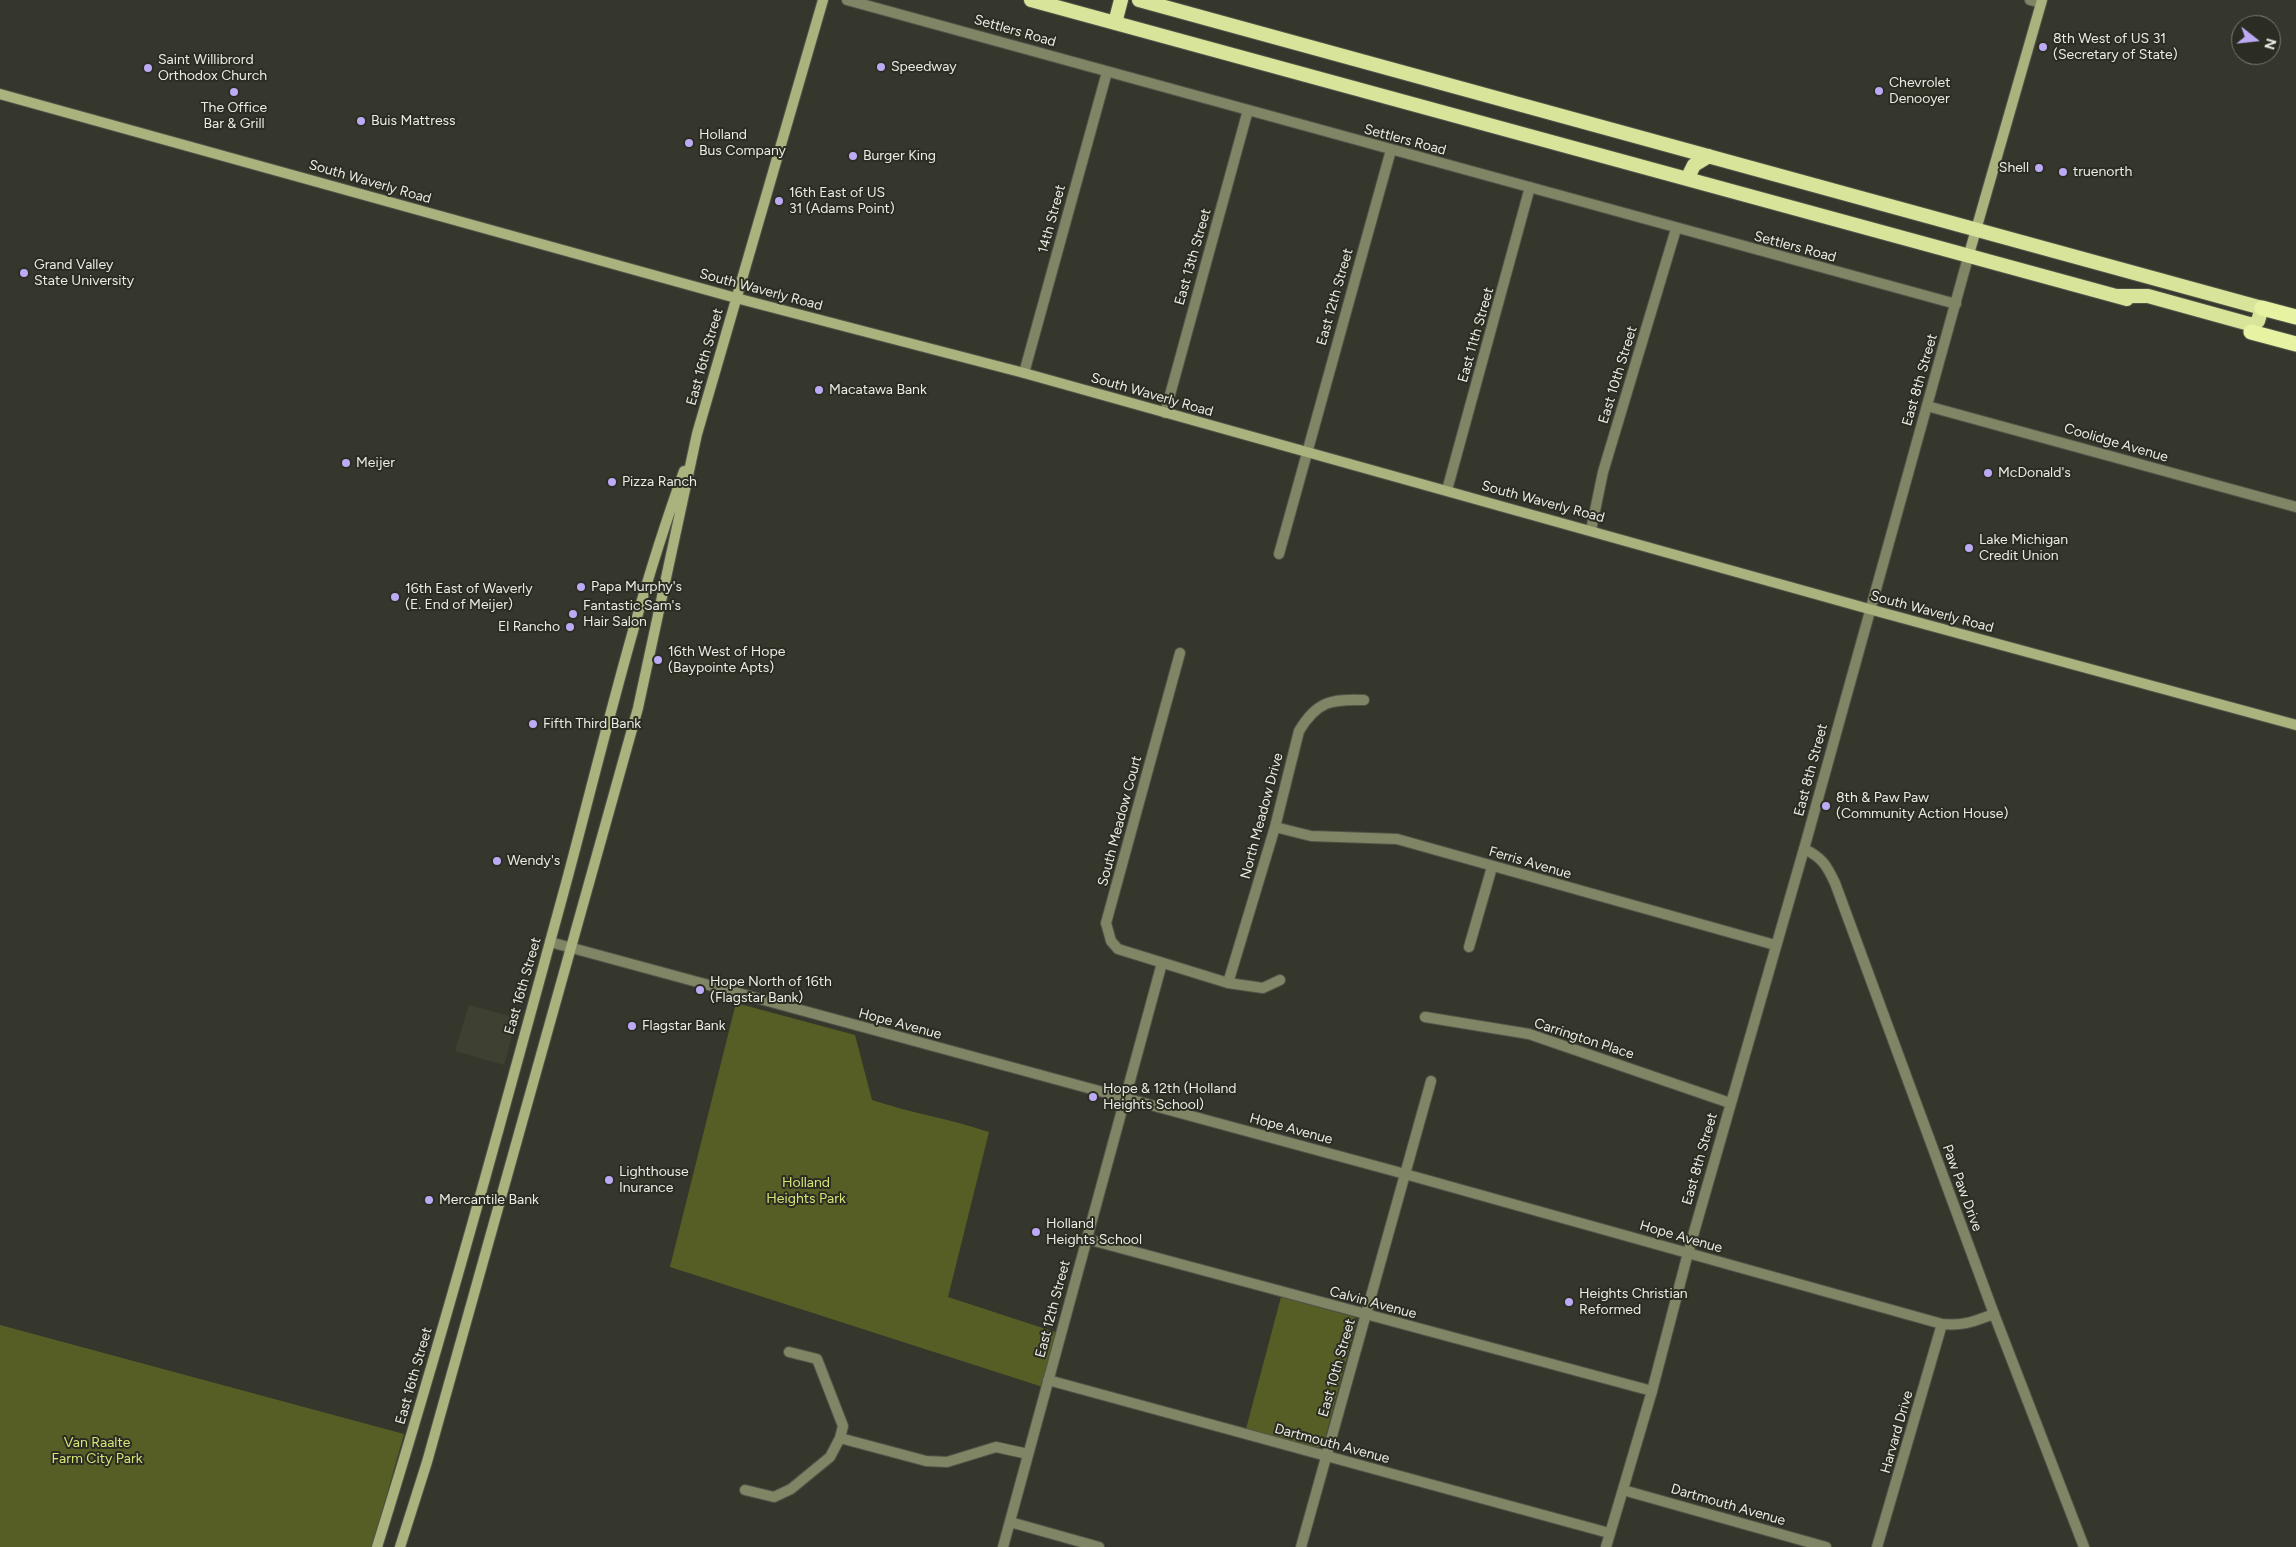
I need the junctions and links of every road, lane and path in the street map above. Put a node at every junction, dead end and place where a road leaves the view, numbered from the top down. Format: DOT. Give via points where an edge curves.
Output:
graph roads {
  1 [pos="823,0"];
  2 [pos="847,0"];
  3 [pos="1031,0"];
  4 [pos="1121,0"];
  5 [pos="1139,0"];
  6 [pos="2030,0"];
  7 [pos="2041,2"];
  8 [pos="1115,23"];
  9 [pos="1107,72"];
  10 [pos="0,94"];
  11 [pos="1248,110"];
  12 [pos="1390,150"];
  13 [pos="1709,156"];
  14 [pos="1687,179"];
  15 [pos="1530,187"];
  16 [pos="1676,229"];
  17 [pos="1977,229"];
  18 [pos="1969,254"];
  19 [pos="2118,296"];
  20 [pos="736,298"];
  21 [pos="1956,304"];
  22 [pos="2262,308"];
  23 [pos="2296,317"];
  24 [pos="2251,332"];
  25 [pos="2296,344"];
  26 [pos="1024,373"];
  27 [pos="1927,406"];
  28 [pos="1165,413"];
  29 [pos="697,434"];
  30 [pos="1306,452"];
  31 [pos="1447,490"];
  32 [pos="2296,508"];
  33 [pos="1591,530"];
  34 [pos="1279,554"];
  35 [pos="1870,609"];
  36 [pos="1180,653"];
  37 [pos="1364,700"];
  38 [pos="2296,725"];
  39 [pos="1275,827"];
  40 [pos="1804,849"];
  41 [pos="1492,867"];
  42 [pos="550,942"];
  43 [pos="1775,945"];
  44 [pos="572,947"];
  45 [pos="1470,947"];
  46 [pos="1162,963"];
  47 [pos="1280,980"];
  48 [pos="1228,983"];
  49 [pos="1425,1018"];
  50 [pos="1431,1080"];
  51 [pos="1125,1099"];
  52 [pos="1730,1103"];
  53 [pos="1406,1174"];
  54 [pos="1087,1239"];
  55 [pos="1688,1253"];
  56 [pos="1994,1314"];
  57 [pos="1367,1315"];
  58 [pos="1942,1324"];
  59 [pos="790,1352"];
  60 [pos="1048,1380"];
  61 [pos="1652,1391"];
  62 [pos="840,1438"];
  63 [pos="1028,1454"];
  64 [pos="1326,1457"];
  65 [pos="745,1490"];
  66 [pos="1623,1490"];
  67 [pos="1010,1522"];
  68 [pos="1610,1533"];
  69 [pos="377,1547"];
  70 [pos="400,1547"];
  71 [pos="1003,1547"];
  72 [pos="1099,1547"];
  73 [pos="1301,1547"];
  74 [pos="1606,1547"];
  75 [pos="1826,1547"];
  76 [pos="1877,1547"];
  77 [pos="2084,1547"];
  1 -- 20 [label="main road, East 16th Street"];
  2 -- 9 [label="street, Settlers Road"];
  3 -- 8 [label="highway"];
  4 -- 8 [label="highway"];
  5 -- 13 [label="highway"];
  6 -- 7 [label="street"];
  7 -- 17 [label="main road, East 8th Street"];
  8 -- 14 [label="highway"];
  9 -- 11 [label="street, Settlers Road"];
  9 -- 26 [label="street, 14th Street"];
  10 -- 20 [label="main road, South Waverly Road"];
  11 -- 12 [label="street, Settlers Road"];
  11 -- 28 [label="street, East 13th Street"];
  12 -- 15 [label="street, Settlers Road"];
  12 -- 30 [label="street, East 12th Street"];
  13 -- 14 [label="highway" via="1694,164"];
  13 -- 17 [label="highway"];
  14 -- 18 [label="highway"];
  15 -- 16 [label="street, Settlers Road"];
  15 -- 31 [label="street, East 11th Street"];
  16 -- 21 [label="street, Settlers Road"];
  16 -- 33 [label="street, East 10th Street" via="1603,472"];
  17 -- 18 [label="main road, East 8th Street"];
  17 -- 22 [label="highway"];
  18 -- 19 [label="highway"];
  18 -- 21 [label="street, East 8th Street"];
  19 -- 22 [label="highway" via="2148,296 2253,325 2258,321"];
  19 -- 24 [label="highway"];
  20 -- 26 [label="main road, South Waverly Road"];
  20 -- 29 [label="main road, East 16th Street"];
  21 -- 27 [label="street, East 8th Street"];
  22 -- 23 [label="highway"];
  24 -- 25 [label="highway"];
  26 -- 28 [label="main road, South Waverly Road"];
  27 -- 32 [label="street, Coolidge Avenue"];
  27 -- 35 [label="street, East 8th Street"];
  28 -- 30 [label="main road, South Waverly Road"];
  29 -- 42 [label="main road, East 16th Street" via="656,546"];
  29 -- 44 [label="main road, East 16th Street" via="638,708"];
  30 -- 31 [label="main road, South Waverly Road"];
  30 -- 34 [label="street, East 12th Street"];
  31 -- 33 [label="main road, South Waverly Road"];
  33 -- 35 [label="main road, South Waverly Road"];
  35 -- 38 [label="main road, South Waverly Road"];
  35 -- 40 [label="street, East 8th Street"];
  36 -- 46 [label="street, South Meadow Court" via="1106,923 1111,941 1118,949"];
  37 -- 39 [label="street, North Meadow Drive" via="1333,700 1308,717 1299,731"];
  39 -- 41 [label="street, Ferris Avenue" via="1311,836 1397,839"];
  39 -- 48 [label="street, North Meadow Drive"];
  40 -- 43 [label="street, East 8th Street"];
  40 -- 56 [label="street, Paw Paw Drive" via="1826,863 1835,883"];
  41 -- 43 [label="street, Ferris Avenue"];
  41 -- 45 [label="street"];
  42 -- 44 [label="street, Hope Avenue"];
  42 -- 69 [label="main road, East 16th Street"];
  43 -- 52 [label="street, East 8th Street"];
  44 -- 51 [label="street, Hope Avenue"];
  44 -- 70 [label="main road, East 16th Street" via="430,1453"];
  46 -- 48 [label="street, South Meadow Court"];
  46 -- 51 [label="street, East 12th Street"];
  47 -- 48 [label="street, South Meadow Court" via="1263,988"];
  49 -- 52 [label="street, Carrington Place" via="1529,1034"];
  50 -- 53 [label="street, East 10th Street"];
  51 -- 53 [label="street, Hope Avenue"];
  51 -- 54 [label="street, East 12th Street"];
  52 -- 55 [label="street, East 8th Street"];
  53 -- 55 [label="street, Hope Avenue"];
  53 -- 57 [label="street, East 10th Street"];
  54 -- 57 [label="street, Calvin Avenue"];
  54 -- 60 [label="street, East 12th Street"];
  55 -- 58 [label="street, Hope Avenue"];
  55 -- 61 [label="street, East 8th Street"];
  56 -- 58 [label="street, Hope Avenue" via="1960,1326"];
  56 -- 77 [label="street, Paw Paw Drive"];
  57 -- 61 [label="street, Calvin Avenue"];
  57 -- 64 [label="street, East 10th Street"];
  58 -- 76 [label="street, Harvard Drive"];
  59 -- 62 [label="street" via="817,1359 843,1426"];
  60 -- 63 [label="street, East 12th Street"];
  60 -- 64 [label="street, Dartmouth Avenue"];
  61 -- 66 [label="street, East 8th Street"];
  62 -- 63 [label="street" via="926,1461 947,1462 996,1447"];
  62 -- 65 [label="street" via="830,1457 791,1489 774,1497"];
  63 -- 67 [label="street, East 12th Street"];
  64 -- 68 [label="street, Dartmouth Avenue"];
  64 -- 73 [label="street, East 10th Street"];
  66 -- 68 [label="street, East 8th Street"];
  66 -- 75 [label="street, Dartmouth Avenue"];
  67 -- 71 [label="street, East 12th Street"];
  67 -- 72 [label="street"];
  68 -- 74 [label="street, East 8th Street"];
}
